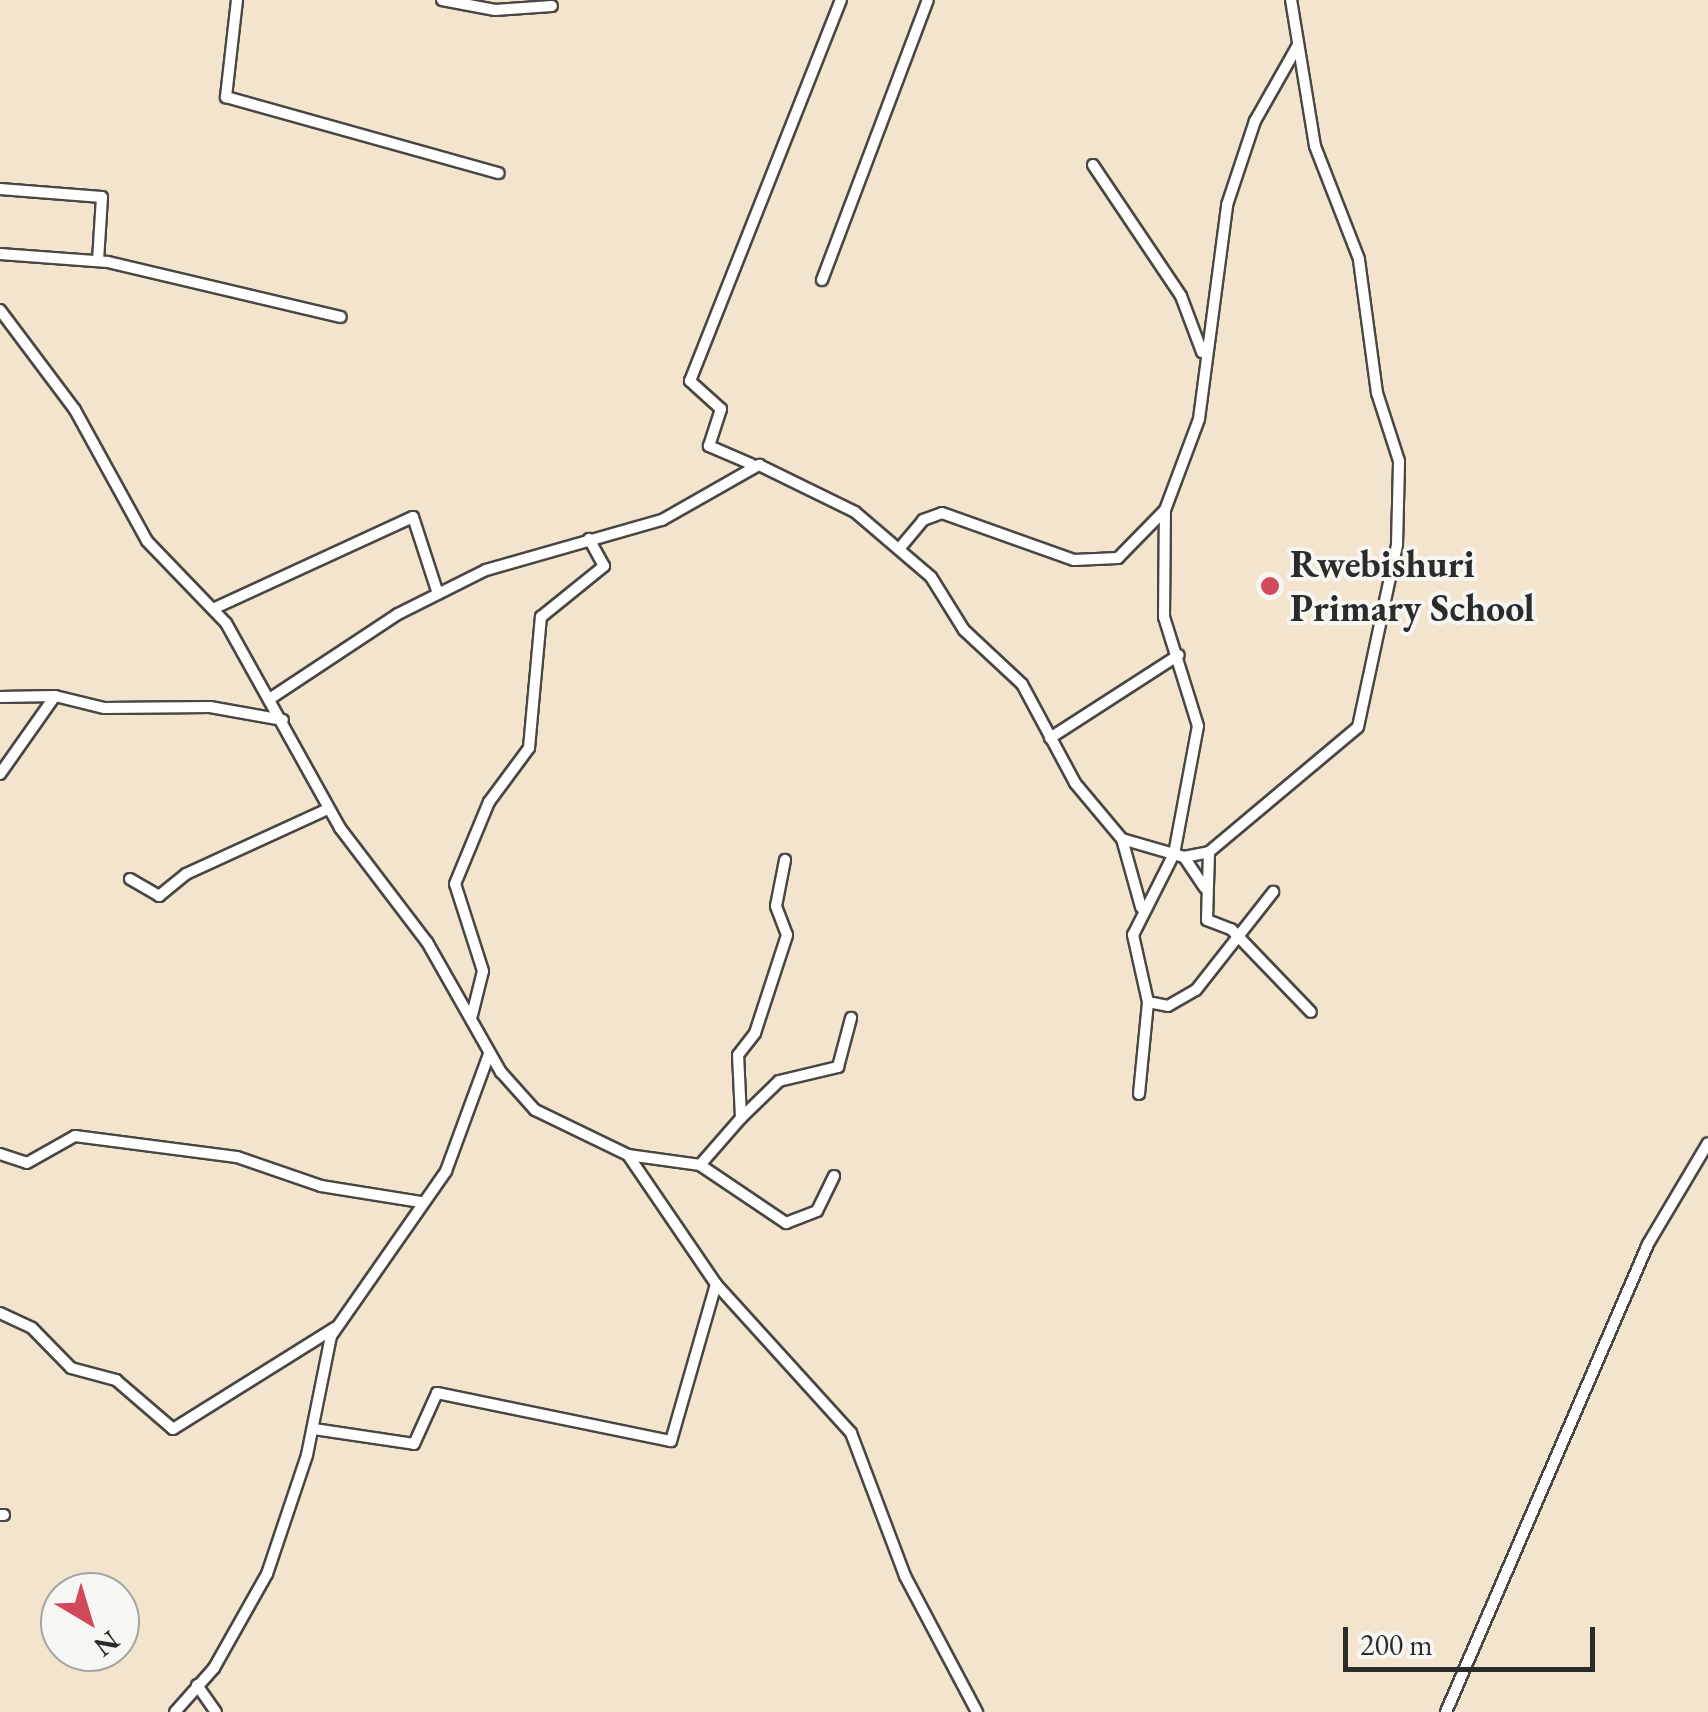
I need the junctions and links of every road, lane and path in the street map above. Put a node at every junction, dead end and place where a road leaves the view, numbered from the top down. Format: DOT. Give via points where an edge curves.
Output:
graph roads {
  1 [pos="237,0"];
  2 [pos="442,0"];
  3 [pos="841,0"];
  4 [pos="928,0"];
  5 [pos="1291,0"];
  6 [pos="552,6"];
  7 [pos="1298,45"];
  8 [pos="1093,165"];
  9 [pos="499,173"];
  10 [pos="0,189"];
  11 [pos="0,254"];
  12 [pos="98,260"];
  13 [pos="822,280"];
  14 [pos="0,310"];
  15 [pos="340,316"];
  16 [pos="1204,358"];
  17 [pos="751,464"];
  18 [pos="1165,510"];
  19 [pos="589,539"];
  20 [pos="899,549"];
  21 [pos="438,594"];
  22 [pos="215,608"];
  23 [pos="1179,655"];
  24 [pos="55,696"];
  25 [pos="0,697"];
  26 [pos="270,698"];
  27 [pos="283,720"];
  28 [pos="1050,738"];
  29 [pos="0,774"];
  30 [pos="328,809"];
  31 [pos="1122,839"];
  32 [pos="1208,852"];
  33 [pos="1179,856"];
  34 [pos="786,860"];
  35 [pos="130,880"];
  36 [pos="1206,888"];
  37 [pos="1273,892"];
  38 [pos="1141,906"];
  39 [pos="1238,938"];
  40 [pos="1148,1002"];
  41 [pos="1311,1012"];
  42 [pos="472,1015"];
  43 [pos="851,1018"];
  44 [pos="490,1053"];
  45 [pos="1139,1094"];
  46 [pos="741,1118"];
  47 [pos="1708,1143"];
  48 [pos="0,1154"];
  49 [pos="628,1155"];
  50 [pos="700,1165"];
  51 [pos="834,1176"];
  52 [pos="420,1202"];
  53 [pos="716,1284"];
  54 [pos="0,1314"];
  55 [pos="336,1328"];
  56 [pos="314,1429"];
  57 [pos="198,1685"];
  58 [pos="174,1712"];
  59 [pos="216,1712"];
  60 [pos="977,1712"];
  61 [pos="1446,1712"];
  1 -- 9 [label="street" via="226,98"];
  2 -- 6 [label="street" via="494,10"];
  3 -- 17 [label="street" via="690,381 721,409 709,446"];
  4 -- 13 [label="street"];
  5 -- 7 [label="street"];
  7 -- 16 [label="street" via="1232,188"];
  7 -- 32 [label="street" via="1315,146 1360,259 1377,393 1399,461 1392,592 1358,728"];
  8 -- 16 [label="street" via="1181,296"];
  10 -- 12 [label="street" via="102,198"];
  11 -- 12 [label="street"];
  12 -- 15 [label="street"];
  14 -- 22 [label="street" via="96,444 147,541"];
  16 -- 18 [label="street" via="1199,419"];
  17 -- 19 [label="street" via="679,512"];
  17 -- 20 [label="street" via="855,512"];
  18 -- 20 [label="street" via="1118,558 1074,560 942,513 923,520"];
  18 -- 23 [label="street" via="1162,601"];
  19 -- 21 [label="street" via="522,556"];
  19 -- 42 [label="street" via="604,566 542,616 528,748 490,802 455,884 484,971"];
  20 -- 28 [label="street" via="1022,684"];
  21 -- 22 [label="street" via="413,516"];
  21 -- 26 [label="street"];
  22 -- 26 [label="street"];
  23 -- 28 [label="street"];
  23 -- 33 [label="street" via="1198,726"];
  24 -- 25 [label="street"];
  24 -- 27 [label="street" via="104,708 210,707"];
  24 -- 29 [label="street"];
  26 -- 27 [label="street"];
  27 -- 30 [label="street"];
  28 -- 31 [label="street"];
  30 -- 35 [label="street" via="186,874 159,896"];
  30 -- 42 [label="street"];
  31 -- 33 [label="street"];
  31 -- 38 [label="street"];
  32 -- 33 [label="street"];
  32 -- 36 [label="street"];
  33 -- 36 [label="street"];
  33 -- 38 [label="street"];
  34 -- 46 [label="street" via="776,906 788,936 755,1033 738,1055"];
  36 -- 39 [label="street" via="1207,920"];
  37 -- 39 [label="street"];
  38 -- 40 [label="street" via="1132,946"];
  39 -- 40 [label="street" via="1196,990 1168,1006"];
  39 -- 41 [label="street"];
  40 -- 45 [label="street"];
  42 -- 44 [label="street"];
  43 -- 46 [label="street" via="838,1067 779,1080"];
  44 -- 49 [label="street" via="534,1110"];
  44 -- 52 [label="street" via="464,1139"];
  46 -- 50 [label="street"];
  47 -- 61 [label="street" via="1648,1244"];
  48 -- 52 [label="street" via="27,1163 75,1136 237,1157 322,1186"];
  49 -- 50 [label="street"];
  49 -- 53 [label="street"];
  50 -- 51 [label="street" via="786,1223 816,1211"];
  52 -- 55 [label="street"];
  53 -- 56 [label="street" via="672,1440 438,1392 414,1444"];
  53 -- 60 [label="street" via="851,1433 905,1576"];
  54 -- 55 [label="street" via="32,1328 70,1368 116,1380 173,1428"];
  55 -- 56 [label="street"];
  56 -- 57 [label="street" via="267,1574"];
  57 -- 58 [label="street"];
  57 -- 59 [label="street"];
}
